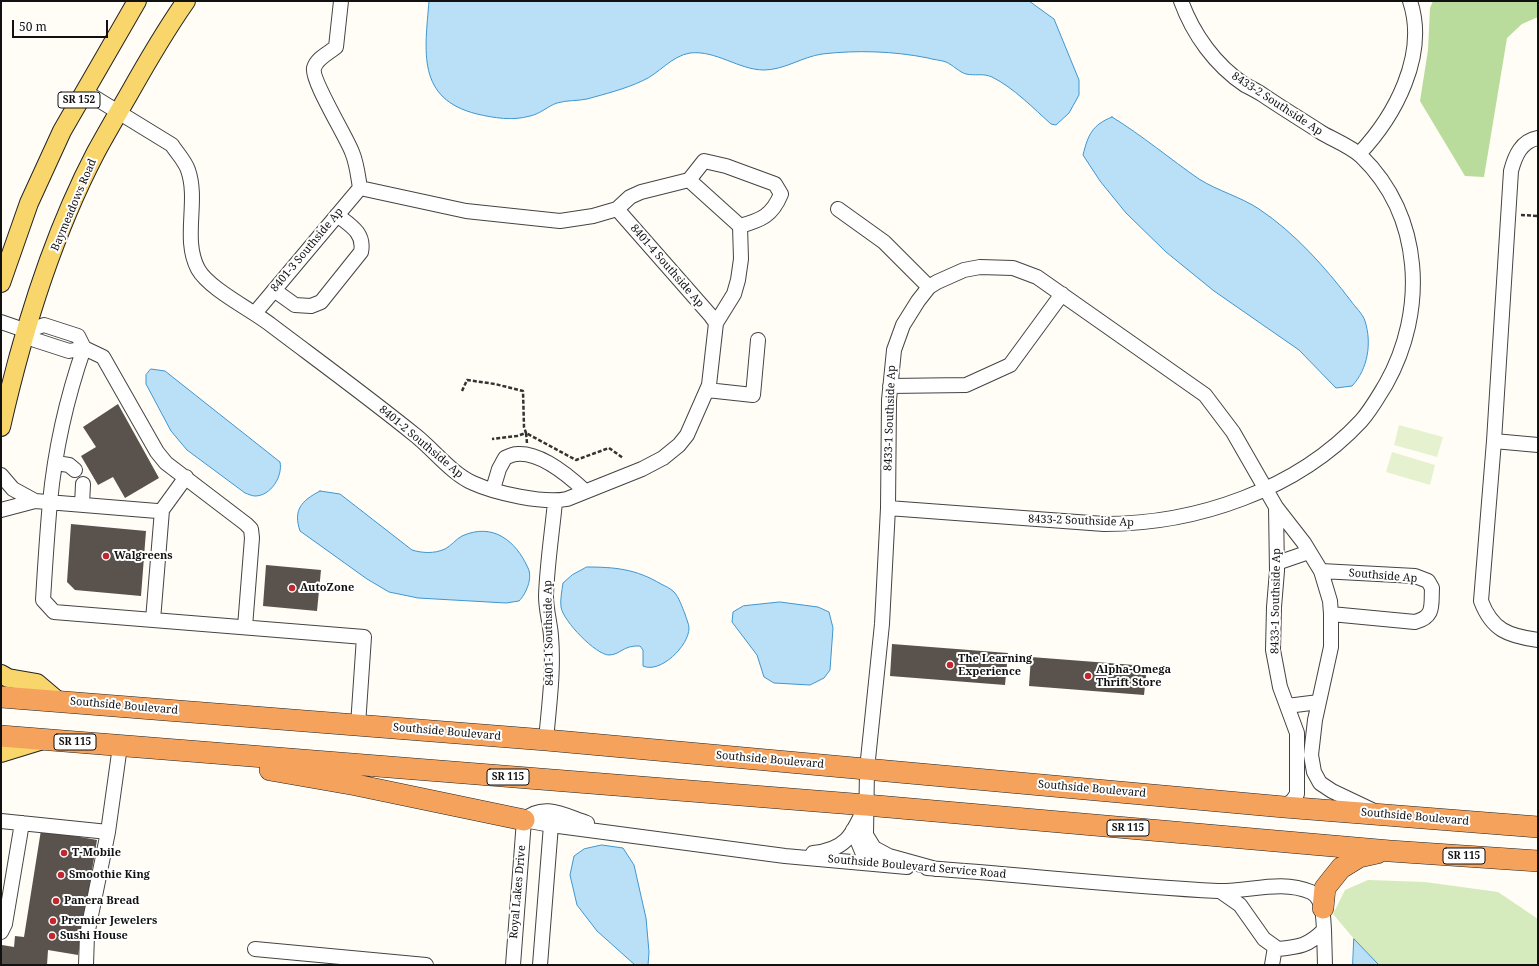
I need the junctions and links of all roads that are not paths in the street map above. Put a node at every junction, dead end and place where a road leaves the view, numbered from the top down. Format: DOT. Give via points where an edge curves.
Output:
graph roads {
  1 [pos="137,1"];
  2 [pos="186,1"];
  3 [pos="341,1"];
  4 [pos="1181,1"];
  5 [pos="1410,1"];
  6 [pos="84,91"];
  7 [pos="119,112"];
  8 [pos="1538,138"];
  9 [pos="1359,154"];
  10 [pos="689,180"];
  11 [pos="360,188"];
  12 [pos="617,209"];
  13 [pos="838,209"];
  14 [pos="337,215"];
  15 [pos="740,226"];
  16 [pos="1,283"];
  17 [pos="929,287"];
  18 [pos="274,290"];
  19 [pos="1062,294"];
  20 [pos="255,313"];
  21 [pos="1,322"];
  22 [pos="716,323"];
  23 [pos="27,331"];
  24 [pos="758,340"];
  25 [pos="84,348"];
  26 [pos="890,386"];
  27 [pos="707,390"];
  28 [pos="1,427"];
  29 [pos="1494,441"];
  30 [pos="1538,445"];
  31 [pos="56,462"];
  32 [pos="75,470"];
  33 [pos="1,475"];
  34 [pos="186,477"];
  35 [pos="83,484"];
  36 [pos="1267,488"];
  37 [pos="493,489"];
  38 [pos="585,491"];
  39 [pos="35,501"];
  40 [pos="50,502"];
  41 [pos="555,502"];
  42 [pos="82,505"];
  43 [pos="1276,507"];
  44 [pos="888,508"];
  45 [pos="1,510"];
  46 [pos="162,510"];
  47 [pos="1309,552"];
  48 [pos="1277,563"];
  49 [pos="1321,571"];
  50 [pos="1331,614"];
  51 [pos="153,620"];
  52 [pos="245,627"];
  53 [pos="1538,640"];
  54 [pos="1,674"];
  55 [pos="1,697"];
  56 [pos="56,700"];
  57 [pos="1319,702"];
  58 [pos="1287,706"];
  59 [pos="358,725"];
  60 [pos="1,736"];
  61 [pos="44,740"];
  62 [pos="546,740"];
  63 [pos="120,746"];
  64 [pos="149,748"];
  65 [pos="1,753"];
  66 [pos="867,769"];
  67 [pos="866,805"];
  68 [pos="1284,807"];
  69 [pos="1383,815"];
  70 [pos="524,820"];
  71 [pos="1,821"];
  72 [pos="22,822"];
  73 [pos="551,825"];
  74 [pos="1538,827"];
  75 [pos="853,830"];
  76 [pos="108,832"];
  77 [pos="616,833"];
  78 [pos="1390,851"];
  79 [pos="785,856"];
  80 [pos="1538,861"];
  81 [pos="875,864"];
  82 [pos="936,869"];
  83 [pos="1220,891"];
  84 [pos="1323,908"];
  85 [pos="1324,930"];
  86 [pos="1,932"];
  87 [pos="1275,947"];
  88 [pos="255,949"];
  89 [pos="86,965"];
  90 [pos="426,965"];
  91 [pos="513,965"];
  92 [pos="540,965"];
  93 [pos="1272,965"];
  94 [pos="1325,965"];
  1 -- 6 [label="main road, SR 152"];
  2 -- 7 [label="main road, Baymeadows Road" via="163,33"];
  3 -- 11 [label="street" via="336,47 316,62 314,70 321,90 352,151"];
  4 -- 9 [label="street, 8433-2 Southside Ap" via="1185,13 1203,43 1231,74"];
  5 -- 9 [label="street" via="1416,38 1409,71 1382,124 1370,143"];
  6 -- 7 [label="street, 8401-2 Southside Ap"];
  6 -- 16 [label="main road, SR 152" via="29,203"];
  7 -- 20 [label="street, 8401-2 Southside Ap" via="172,145 180,156 188,171 192,209 191,241 193,257 198,268 205,278"];
  7 -- 23 [label="main road, Baymeadows Road" via="96,152 74,200"];
  8 -- 29 [label="street" via="1531,139 1521,148 1511,172"];
  9 -- 36 [label="street, 8433-2 Southside Ap" via="1392,199 1409,238 1414,282 1413,306 1406,337 1392,373 1364,418 1323,455"];
  10 -- 12 [label="street" via="641,192 630,197"];
  10 -- 15 [label="street"];
  10 -- 15 [label="street" via="704,161 726,166 775,184 781,194 773,209 767,216"];
  11 -- 12 [label="street" via="466,210 552,221 579,219"];
  11 -- 14 [label="street, 8401-3 Southside Ap"];
  12 -- 22 [label="street, 8401-4 Southside Ap"];
  13 -- 17 [label="street" via="884,242"];
  14 -- 18 [label="street, 8401-3 Southside Ap"];
  14 -- 18 [label="street" via="358,231 361,252 321,302 311,306 295,305"];
  15 -- 22 [label="street, 8401-2 Southside Ap" via="741,259 738,280 729,304"];
  17 -- 19 [label="street, 8433-1 Southside Ap" via="964,270 999,267 1012,268 1037,277"];
  17 -- 26 [label="street, 8433-1 Southside Ap" via="903,325 894,350"];
  18 -- 20 [label="street, 8401-3 Southside Ap"];
  19 -- 26 [label="street" via="1010,365 966,385"];
  19 -- 36 [label="street, 8433-1 Southside Ap" via="1205,395 1233,432"];
  20 -- 37 [label="street, 8401-2 Southside Ap" via="391,416 461,476"];
  21 -- 23 [label="street"];
  22 -- 27 [label="street, 8401-2 Southside Ap" via="712,369"];
  23 -- 25 [label="street" via="35,340 69,351"];
  23 -- 28 [label="main road, Baymeadows Road"];
  24 -- 27 [label="street" via="753,395"];
  25 -- 31 [label="street" via="65,415"];
  25 -- 34 [label="street" via="103,357 157,452 166,463"];
  26 -- 44 [label="street, 8433-1 Southside Ap"];
  27 -- 38 [label="street, 8401-2 Southside Ap" via="687,435 679,445 663,458 642,469"];
  29 -- 30 [label="street"];
  29 -- 53 [label="street" via="1481,601 1489,618 1501,631"];
  31 -- 32 [label="street" via="69,465"];
  31 -- 40 [label="street"];
  33 -- 39 [label="street" via="13,489"];
  34 -- 46 [label="street"];
  34 -- 52 [label="street" via="251,529"];
  35 -- 42 [label="street"];
  36 -- 43 [label="street, 8433-1 Southside Ap"];
  36 -- 44 [label="street, 8433-2 Southside Ap" via="1192,514 1132,524"];
  37 -- 38 [label="street" via="505,458 517,454 528,455 567,474"];
  37 -- 41 [label="street, 8401-2 Southside Ap"];
  38 -- 41 [label="street, 8401-2 Southside Ap"];
  39 -- 40 [label="street"];
  39 -- 45 [label="street"];
  40 -- 42 [label="street"];
  40 -- 51 [label="street" via="43,600 54,612"];
  41 -- 62 [label="street, 8401-1 Southside Ap" via="546,596 551,635 552,681"];
  42 -- 46 [label="street" via="157,512"];
  43 -- 47 [label="street, 8433-1 Southside Ap"];
  43 -- 48 [label="street, 8433-1 Southside Ap"];
  44 -- 66 [label="street, 8433-1 Southside Ap" via="882,624"];
  46 -- 51 [label="street"];
  47 -- 48 [label="street"];
  47 -- 49 [label="street, 8433-1 Southside Ap"];
  48 -- 58 [label="street, 8433-1 Southside Ap" via="1273,650 1280,687"];
  49 -- 50 [label="street, 8433-1 Southside Ap"];
  49 -- 50 [label="street, Southside Ap" via="1415,576 1428,582 1432,588 1431,611 1424,619 1415,622"];
  50 -- 57 [label="street, 8433-1 Southside Ap" via="1331,647"];
  51 -- 52 [label="street"];
  52 -- 59 [label="street" via="364,637"];
  54 -- 56 [label="main road" via="8,678 37,683"];
  55 -- 56 [label="highway, Southside Boulevard"];
  56 -- 59 [label="highway, Southside Boulevard"];
  57 -- 58 [label="street"];
  57 -- 69 [label="street, 8433-1 Southside Ap" via="1312,755 1317,778 1332,792"];
  58 -- 68 [label="street, 8433-1 Southside Ap" via="1297,733 1298,770 1297,794"];
  59 -- 62 [label="highway, Southside Boulevard"];
  60 -- 61 [label="highway, SR 115"];
  61 -- 63 [label="highway, SR 115"];
  61 -- 65 [label="main road"];
  62 -- 66 [label="highway, Southside Boulevard"];
  63 -- 64 [label="highway, SR 115"];
  63 -- 76 [label="street"];
  64 -- 67 [label="highway, SR 115"];
  64 -- 70 [label="highway" via="356,785"];
  66 -- 67 [label="street, 8433-1 Southside Ap"];
  66 -- 68 [label="highway, Southside Boulevard"];
  67 -- 75 [label="street"];
  67 -- 78 [label="highway, SR 115"];
  67 -- 82 [label="street, 8433-1 Southside Ap" via="866,835 874,848 889,856"];
  68 -- 69 [label="highway, Southside Boulevard"];
  69 -- 74 [label="highway, Southside Boulevard"];
  70 -- 73 [label="street, Southside Boulevard Service Road"];
  70 -- 77 [label="street, Southside Boulevard Service Road" via="532,812 543,810"];
  70 -- 91 [label="street, Royal Lakes Drive"];
  71 -- 72 [label="street"];
  72 -- 76 [label="street"];
  72 -- 86 [label="street" via="6,924"];
  73 -- 77 [label="street, Southside Boulevard Service Road"];
  73 -- 92 [label="street"];
  75 -- 79 [label="street" via="840,846 830,852"];
  75 -- 81 [label="street" via="863,854"];
  76 -- 89 [label="street" via="87,935"];
  77 -- 79 [label="street, Southside Boulevard Service Road"];
  78 -- 80 [label="highway, SR 115"];
  78 -- 84 [label="highway" via="1359,857 1340,868 1325,888"];
  79 -- 81 [label="street, Southside Boulevard Service Road"];
  81 -- 82 [label="street, Southside Boulevard Service Road"];
  82 -- 83 [label="street, Southside Boulevard Service Road"];
  83 -- 84 [label="street, Southside Boulevard Service Road" via="1294,886 1313,893"];
  83 -- 87 [label="street" via="1240,905 1264,939"];
  84 -- 85 [label="street"];
  85 -- 87 [label="street" via="1313,941 1299,947"];
  85 -- 94 [label="street"];
  87 -- 93 [label="street"];
  88 -- 90 [label="street"];
}
